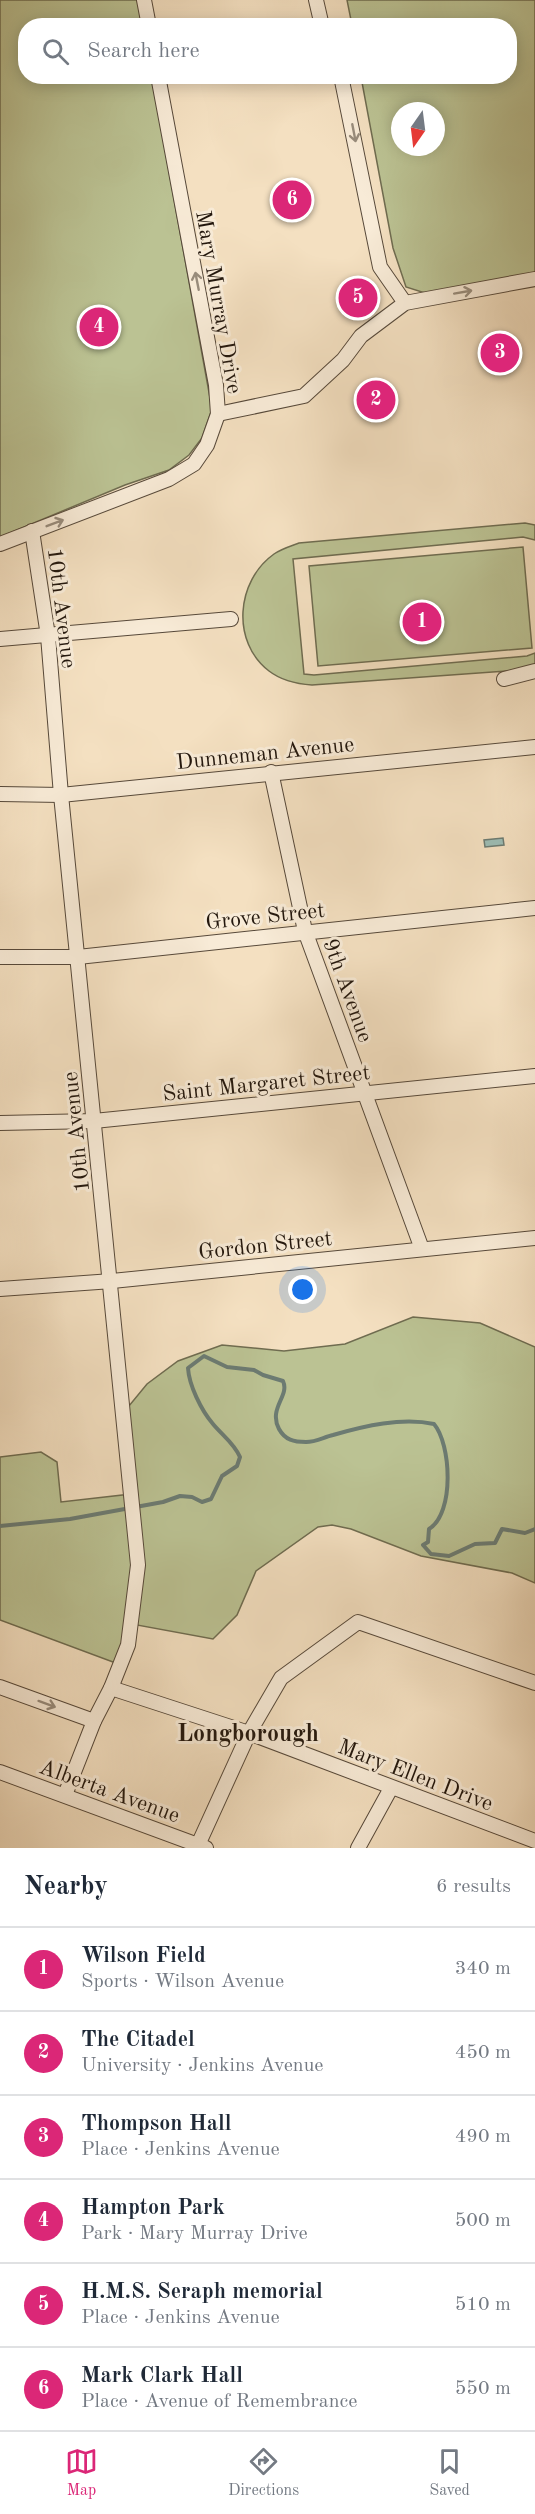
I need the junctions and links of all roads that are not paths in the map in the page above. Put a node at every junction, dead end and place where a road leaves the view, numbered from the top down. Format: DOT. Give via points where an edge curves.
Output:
graph roads {
  1 [pos="144,0"];
  2 [pos="316,0"];
  3 [pos="147,18"];
  4 [pos="320,18"];
  5 [pos="160,84"];
  6 [pos="343,84"];
  7 [pos="535,279"];
  8 [pos="405,303"];
  9 [pos="218,414"];
  10 [pos="32,531"];
  11 [pos="0,544"];
  12 [pos="231,619"];
  13 [pos="48,636"];
  14 [pos="0,639"];
  15 [pos="535,671"];
  16 [pos="504,679"];
  17 [pos="535,747"];
  18 [pos="271,772"];
  19 [pos="0,794"];
  20 [pos="61,795"];
  21 [pos="535,908"];
  22 [pos="305,931"];
  23 [pos="0,957"];
  24 [pos="78,957"];
  25 [pos="535,1076"];
  26 [pos="365,1093"];
  27 [pos="94,1121"];
  28 [pos="0,1123"];
  29 [pos="535,1238"];
  30 [pos="422,1249"];
  31 [pos="112,1281"];
  32 [pos="0,1289"];
  33 [pos="535,1683"];
  34 [pos="0,1687"];
  35 [pos="111,1688"];
  36 [pos="94,1721"];
  37 [pos="249,1732"];
  38 [pos="0,1772"];
  39 [pos="391,1788"];
  40 [pos="65,1795"];
  41 [pos="535,1841"];
  42 [pos="202,1846"];
  43 [pos="358,1848"];
  1 -- 3 [label="street"];
  2 -- 4 [label="street"];
  9 -- 5 [label="street, Mary Murray Drive, one-way" via="216,385"];
  6 -- 8 [label="street, one-way" via="380,267"];
  8 -- 7 [label="street, one-way"];
  8 -- 9 [label="street" via="361,336 343,360 304,396"];
  10 -- 9 [label="street, Mary Murray Drive, one-way" via="170,479 194,464 207,445"];
  10 -- 11 [label="street, Mary Murray Drive"];
  10 -- 13 [label="street, 10th Avenue"];
  12 -- 13 [label="street"];
  13 -- 14 [label="street"];
  13 -- 20 [label="street, 10th Avenue"];
  15 -- 16 [label="street"];
  17 -- 18 [label="street, Dunneman Avenue"];
  18 -- 20 [label="street, Dunneman Avenue"];
  18 -- 22 [label="street, 9th Avenue"];
  19 -- 20 [label="street, Dunneman Avenue"];
  20 -- 24 [label="street, 10th Avenue"];
  21 -- 22 [label="street, Grove Street"];
  22 -- 24 [label="street, Grove Street"];
  22 -- 26 [label="street, 9th Avenue"];
  23 -- 24 [label="street, Grove Street"];
  24 -- 27 [label="street, 10th Avenue"];
  25 -- 26 [label="street, Saint Margaret Street"];
  26 -- 27 [label="street, Saint Margaret Street"];
  26 -- 30 [label="street, 9th Avenue"];
  27 -- 28 [label="street, Saint Margaret Street"];
  27 -- 31 [label="street, 10th Avenue"];
  29 -- 30 [label="street, Gordon Street"];
  30 -- 31 [label="street, Gordon Street"];
  31 -- 32 [label="street, Gordon Street"];
  31 -- 35 [label="street, 10th Avenue" via="138,1565 128,1645"];
  33 -- 37 [label="street" via="358,1622 281,1678"];
  34 -- 36 [label="street, one-way"];
  35 -- 36 [label="street, 10th Avenue"];
  35 -- 37 [label="street, Mary Ellen Drive"];
  36 -- 40 [label="street, 10th Avenue"];
  37 -- 39 [label="street, Mary Ellen Drive"];
  37 -- 42 [label="street"];
  38 -- 40 [label="street, Alberta Avenue"];
  39 -- 41 [label="street, Mary Ellen Drive"];
  39 -- 43 [label="street"];
  40 -- 42 [label="street, Alberta Avenue"];
}
